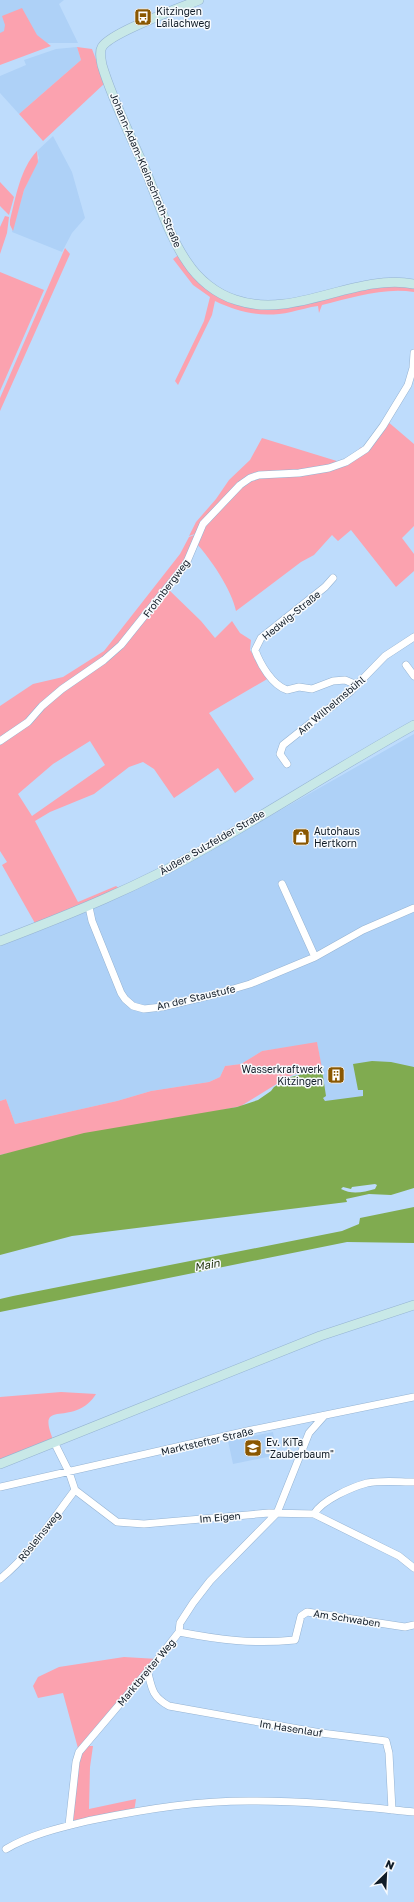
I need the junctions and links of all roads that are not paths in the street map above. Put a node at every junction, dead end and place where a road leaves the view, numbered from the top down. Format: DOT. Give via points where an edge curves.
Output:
graph roads {
  1 [pos="199,0"];
  2 [pos="414,284"];
  3 [pos="414,353"];
  4 [pos="333,578"];
  5 [pos="414,637"];
  6 [pos="406,665"];
  7 [pos="414,676"];
  8 [pos="357,684"];
  9 [pos="414,724"];
  10 [pos="0,741"];
  11 [pos="287,764"];
  12 [pos="282,884"];
  13 [pos="88,907"];
  14 [pos="414,908"];
  15 [pos="0,941"];
  16 [pos="315,957"];
  17 [pos="414,1305"];
  18 [pos="414,1397"];
  19 [pos="324,1416"];
  20 [pos="54,1442"];
  21 [pos="0,1464"];
  22 [pos="69,1472"];
  23 [pos="414,1482"];
  24 [pos="0,1488"];
  25 [pos="75,1490"];
  26 [pos="277,1513"];
  27 [pos="314,1514"];
  28 [pos="414,1568"];
  29 [pos="0,1579"];
  30 [pos="414,1625"];
  31 [pos="179,1632"];
  32 [pos="148,1673"];
  33 [pos="392,1810"];
  34 [pos="414,1812"];
  35 [pos="69,1825"];
  36 [pos="6,1849"];
  1 -- 2 [label="main road, Johann-Adam-Kleinschroth-Straße" via="114,36 106,42 101,51 102,65 109,83 186,262 211,287 235,300 257,305 289,303 372,284"];
  3 -- 10 [label="street, Frohnbergweg" via="408,385 366,449 354,458 329,468 259,475 244,482 203,524 186,564 121,645 62,689 28,722"];
  4 -- 8 [label="street, Hedwig-Straße" via="261,638 255,650 276,684 287,690 312,689 333,681 345,680"];
  5 -- 8 [label="street, Am Wilhelmsbühl" via="385,656"];
  6 -- 7 [label="street"];
  8 -- 11 [label="street, Am Wilhelmsbühl" via="283,745 280,754"];
  9 -- 13 [label="main road, Äußere Sulzfelder Straße" via="206,848"];
  12 -- 16 [label="street"];
  13 -- 15 [label="main road, Äußere Sulzfelder Straße"];
  13 -- 16 [label="street, An der Staustufe" via="121,993 129,1003 138,1008 162,1007 216,994 250,984"];
  14 -- 16 [label="street, An der Staustufe" via="363,930"];
  17 -- 20 [label="main road" via="320,1336"];
  18 -- 19 [label="street, Marktstefter Straße"];
  19 -- 22 [label="street, Marktstefter Straße"];
  19 -- 26 [label="street, Marktbreiter Weg" via="309,1434"];
  20 -- 21 [label="main road"];
  20 -- 22 [label="street"];
  22 -- 24 [label="street, Marktstefter Straße"];
  22 -- 25 [label="street"];
  23 -- 27 [label="street" via="367,1483 329,1499"];
  25 -- 26 [label="street, Im Eigen" via="116,1522 144,1524"];
  25 -- 29 [label="street, Rösleinsweg" via="39,1537"];
  26 -- 27 [label="street, Im Eigen"];
  26 -- 31 [label="street, Marktbreiter Weg" via="210,1581 180,1623"];
  27 -- 28 [label="street, Im Eigen" via="399,1556"];
  30 -- 31 [label="street, Am Schwaben" via="405,1627 308,1612 301,1616 295,1640 226,1641"];
  31 -- 32 [label="street, Marktbreiter Weg"];
  32 -- 33 [label="street, Im Hasenlauf" via="158,1700 169,1706 386,1741"];
  32 -- 35 [label="street, Marktbreiter Weg" via="79,1752"];
  33 -- 34 [label="street"];
  33 -- 35 [label="street" via="297,1802 214,1802 150,1809"];
  35 -- 36 [label="street"];
}
